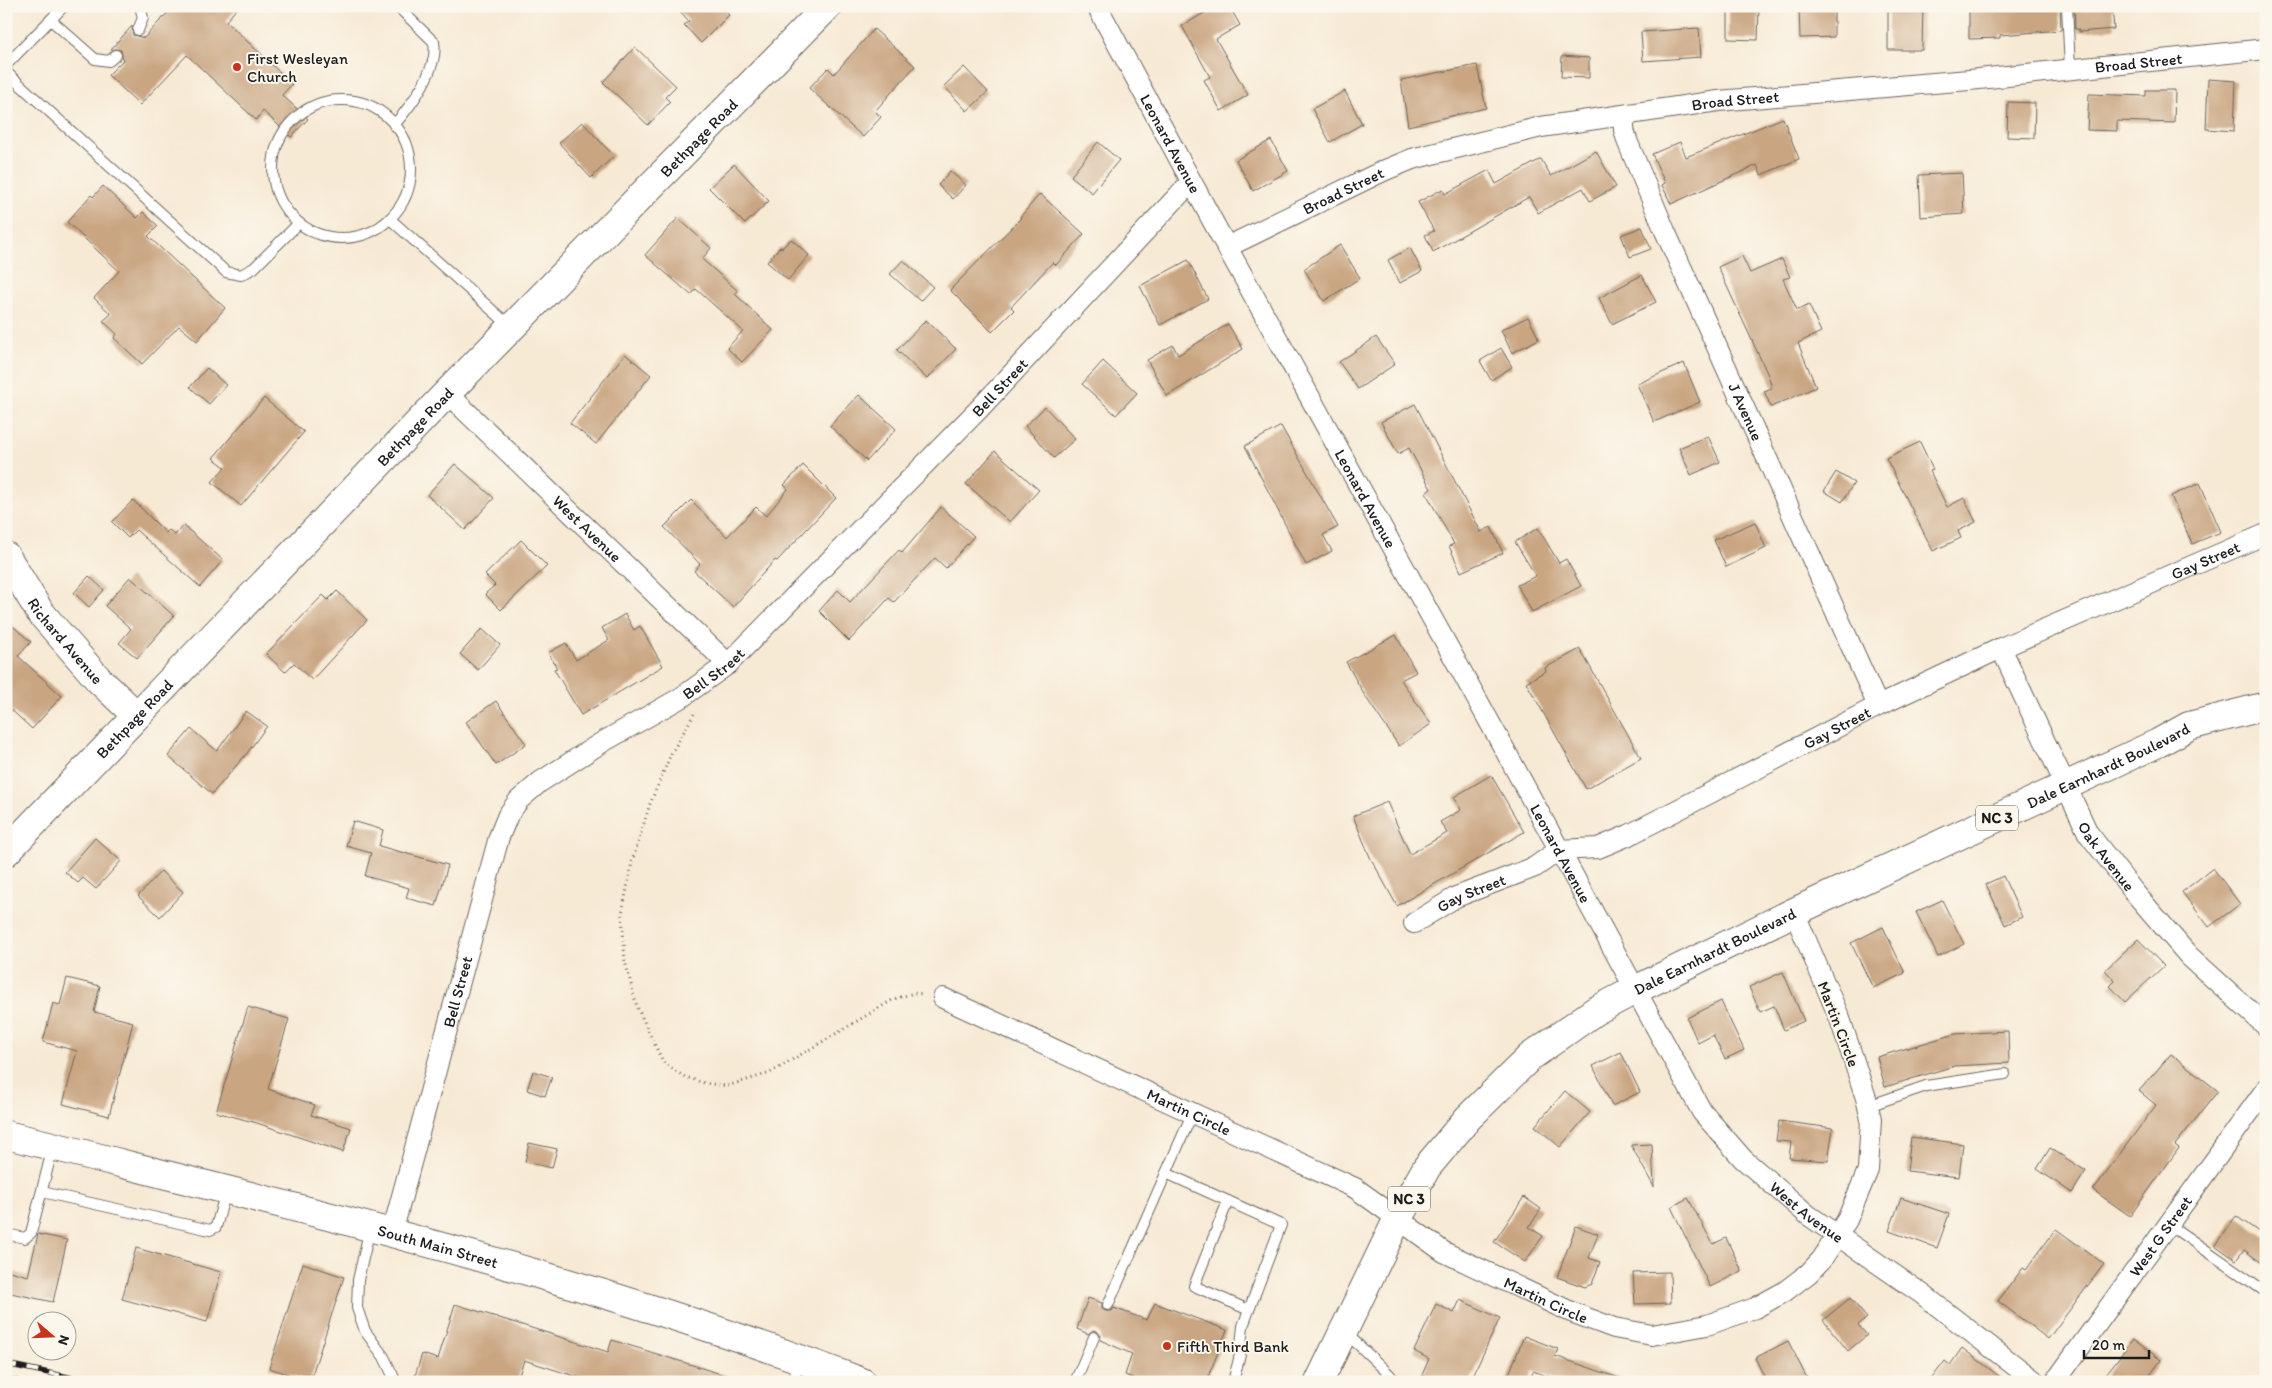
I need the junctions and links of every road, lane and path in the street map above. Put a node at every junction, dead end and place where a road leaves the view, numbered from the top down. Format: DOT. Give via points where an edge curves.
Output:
graph roads {
  1 [pos="64,6"];
  2 [pos="140,6"];
  3 [pos="397,6"];
  4 [pos="828,6"];
  5 [pos="1097,6"];
  6 [pos="2067,6"];
  7 [pos="51,20"];
  8 [pos="138,30"];
  9 [pos="2266,49"];
  10 [pos="116,55"];
  11 [pos="6,65"];
  12 [pos="2070,70"];
  13 [pos="6,72"];
  14 [pos="1624,115"];
  15 [pos="394,125"];
  16 [pos="1191,182"];
  17 [pos="390,219"];
  18 [pos="299,222"];
  19 [pos="1227,246"];
  20 [pos="511,328"];
  21 [pos="447,393"];
  22 [pos="2266,534"];
  23 [pos="6,556"];
  24 [pos="2001,648"];
  25 [pos="728,664"];
  26 [pos="1878,706"];
  27 [pos="2266,706"];
  28 [pos="699,707"];
  29 [pos="136,715"];
  30 [pos="2065,786"];
  31 [pos="1559,850"];
  32 [pos="6,852"];
  33 [pos="1794,912"];
  34 [pos="1414,923"];
  35 [pos="1635,990"];
  36 [pos="943,998"];
  37 [pos="2266,1026"];
  38 [pos="2005,1074"];
  39 [pos="2266,1089"];
  40 [pos="1868,1106"];
  41 [pos="1193,1112"];
  42 [pos="6,1135"];
  43 [pos="54,1146"];
  44 [pos="1166,1173"];
  45 [pos="226,1190"];
  46 [pos="42,1192"];
  47 [pos="1228,1201"];
  48 [pos="1398,1218"];
  49 [pos="2168,1224"];
  50 [pos="381,1230"];
  51 [pos="6,1234"];
  52 [pos="1836,1236"];
  53 [pos="2266,1292"];
  54 [pos="1108,1305"];
  55 [pos="1249,1310"];
  56 [pos="1343,1330"];
  57 [pos="1094,1337"];
  58 [pos="796,1371"];
  59 [pos="1076,1381"];
  60 [pos="396,1382"];
  61 [pos="862,1382"];
  62 [pos="1233,1382"];
  63 [pos="1319,1382"];
  64 [pos="1394,1382"];
  65 [pos="2036,1382"];
  66 [pos="2055,1382"];
  1 -- 7 [label="lane"];
  2 -- 8 [label="lane" via="142,18"];
  3 -- 15 [label="lane" via="434,42 436,51 410,107"];
  4 -- 20 [label="main road, Bethpage Road"];
  5 -- 16 [label="street, Leonard Avenue"];
  6 -- 12 [label="lane"];
  7 -- 10 [label="lane" via="94,59 109,61"];
  7 -- 11 [label="lane"];
  9 -- 12 [label="street, Broad Street"];
  12 -- 14 [label="street, Broad Street" via="1718,101"];
  13 -- 18 [label="lane" via="226,272 241,275 254,268"];
  14 -- 19 [label="street, Broad Street" via="1540,127 1412,159"];
  14 -- 26 [label="street, J Avenue" via="1628,143 1665,231"];
  15 -- 17 [label="lane" via="408,149 411,168 402,204"];
  15 -- 18 [label="lane" via="372,107 354,101 335,100 317,105 298,116 283,133 275,154 273,176 278,197"];
  16 -- 19 [label="street, Leonard Avenue"];
  16 -- 25 [label="street, Bell Street" via="979,410"];
  17 -- 18 [label="lane" via="372,232 351,238 328,238 308,230"];
  17 -- 20 [label="lane"];
  19 -- 31 [label="street, Leonard Avenue"];
  20 -- 21 [label="main road, Bethpage Road"];
  21 -- 25 [label="street, West Avenue"];
  21 -- 29 [label="main road, Bethpage Road"];
  22 -- 24 [label="street, Gay Street"];
  23 -- 29 [label="main road, Richard Avenue" via="40,612 99,680"];
  24 -- 26 [label="street, Gay Street"];
  24 -- 30 [label="street, Oak Avenue"];
  25 -- 50 [label="street, Bell Street" via="682,697 540,782 519,800 508,815"];
  26 -- 31 [label="street, Gay Street" via="1629,835 1598,848"];
  27 -- 30 [label="main road, Dale Earnhardt Boulevard / NC 3" via="2190,726"];
  28 -- 36 [label="path" via="671,754 650,804 632,862 622,914 625,961 637,1007 663,1062 682,1076 727,1086 770,1073 894,999 914,993"];
  29 -- 32 [label="main road, Bethpage Road"];
  30 -- 33 [label="main road, Dale Earnhardt Boulevard / NC 3"];
  30 -- 37 [label="street, Oak Avenue" via="2088,833 2134,892 2189,956"];
  31 -- 34 [label="street, Gay Street" via="1535,867 1456,897"];
  31 -- 35 [label="street, Leonard Avenue"];
  33 -- 35 [label="main road, Dale Earnhardt Boulevard / NC 3"];
  33 -- 40 [label="street, Martin Circle" via="1840,1019"];
  35 -- 48 [label="main road, Dale Earnhardt Boulevard / NC 3" via="1595,1011 1530,1057 1468,1118 1433,1160"];
  35 -- 52 [label="street, West Avenue" via="1702,1112 1743,1159"];
  36 -- 41 [label="street, Martin Circle"];
  38 -- 40 [label="lane" via="1926,1086"];
  39 -- 49 [label="street, West G Street"];
  40 -- 52 [label="street, Martin Circle" via="1871,1119 1868,1170 1847,1220"];
  41 -- 44 [label="lane"];
  41 -- 48 [label="street, Martin Circle" via="1355,1188"];
  42 -- 43 [label="main road, South Main Street"];
  43 -- 45 [label="main road, South Main Street"];
  43 -- 46 [label="lane"];
  44 -- 47 [label="lane"];
  44 -- 54 [label="lane"];
  45 -- 46 [label="lane" via="216,1227 210,1230"];
  45 -- 50 [label="main road, South Main Street"];
  46 -- 51 [label="lane" via="31,1233 25,1238"];
  47 -- 55 [label="lane" via="1281,1225"];
  47 -- 55 [label="lane" via="1194,1286"];
  48 -- 52 [label="street, Martin Circle" via="1444,1252 1571,1312 1614,1328 1652,1334 1707,1325 1755,1308 1809,1273"];
  48 -- 56 [label="main road, Dale Earnhardt Boulevard / NC 3"];
  49 -- 53 [label="lane"];
  49 -- 66 [label="street, West G Street"];
  50 -- 58 [label="main road, South Main Street" via="677,1316"];
  50 -- 60 [label="lane" via="358,1280 357,1308 365,1331 384,1357"];
  52 -- 65 [label="street, West Avenue" via="1922,1294"];
  55 -- 62 [label="lane"];
  56 -- 63 [label="main road, Dale Earnhardt Boulevard / NC 3"];
  56 -- 64 [label="lane" via="1390,1374"];
  57 -- 59 [label="lane"];
  58 -- 61 [label="main road, South Main Street"];
}
